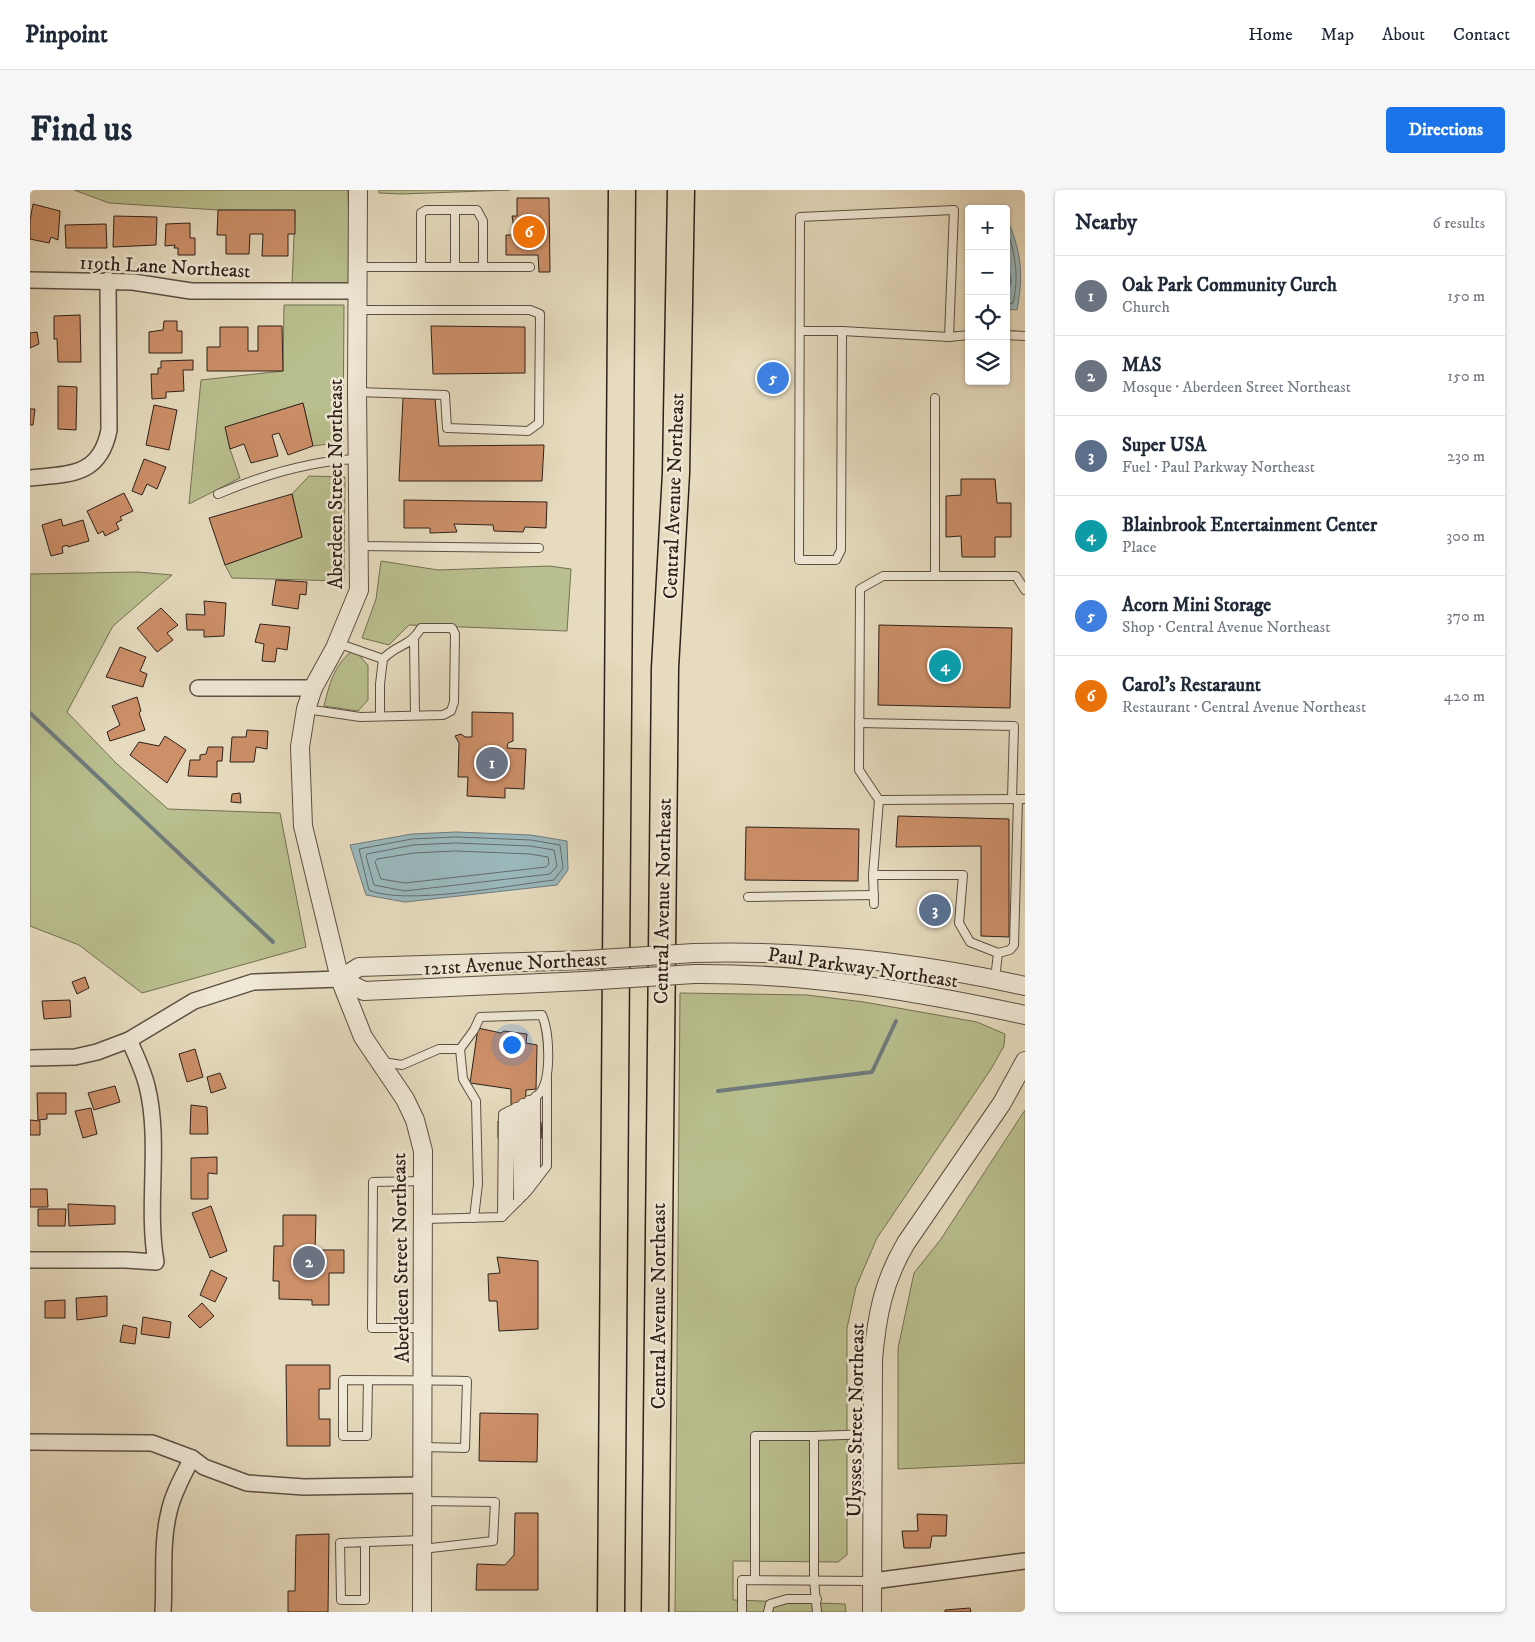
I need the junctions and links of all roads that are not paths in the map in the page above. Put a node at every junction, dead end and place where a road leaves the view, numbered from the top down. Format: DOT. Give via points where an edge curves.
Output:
graph roads {
  1 [pos="358,190"];
  2 [pos="622,190"];
  3 [pos="681,190"];
  4 [pos="454,210"];
  5 [pos="421,266"];
  6 [pos="357,267"];
  7 [pos="455,267"];
  8 [pos="483,267"];
  9 [pos="530,267"];
  10 [pos="30,280"];
  11 [pos="108,280"];
  12 [pos="357,291"];
  13 [pos="357,310"];
  14 [pos="800,331"];
  15 [pos="842,331"];
  16 [pos="965,335"];
  17 [pos="1010,335"];
  18 [pos="1025,336"];
  19 [pos="948,337"];
  20 [pos="356,392"];
  21 [pos="935,398"];
  22 [pos="357,459"];
  23 [pos="30,478"];
  24 [pos="218,494"];
  25 [pos="358,546"];
  26 [pos="539,548"];
  27 [pos="935,576"];
  28 [pos="1025,590"];
  29 [pos="414,640"];
  30 [pos="337,643"];
  31 [pos="384,659"];
  32 [pos="198,688"];
  33 [pos="313,688"];
  34 [pos="306,709"];
  35 [pos="415,715"];
  36 [pos="380,716"];
  37 [pos="859,723"];
  38 [pos="1018,799"];
  39 [pos="879,800"];
  40 [pos="873,876"];
  41 [pos="874,895"];
  42 [pos="748,897"];
  43 [pos="874,904"];
  44 [pos="998,953"];
  45 [pos="694,954"];
  46 [pos="694,974"];
  47 [pos="340,979"];
  48 [pos="995,979"];
  49 [pos="1025,986"];
  50 [pos="1025,1015"];
  51 [pos="129,1040"];
  52 [pos="460,1049"];
  53 [pos="30,1058"];
  54 [pos="1025,1060"];
  55 [pos="381,1062"];
  56 [pos="547,1074"];
  57 [pos="523,1103"];
  58 [pos="536,1180"];
  59 [pos="424,1181"];
  60 [pos="530,1188"];
  61 [pos="521,1198"];
  62 [pos="509,1209"];
  63 [pos="502,1217"];
  64 [pos="474,1218"];
  65 [pos="424,1219"];
  66 [pos="30,1260"];
  67 [pos="423,1328"];
  68 [pos="368,1380"];
  69 [pos="423,1380"];
  70 [pos="874,1434"];
  71 [pos="814,1436"];
  72 [pos="30,1442"];
  73 [pos="422,1447"];
  74 [pos="192,1458"];
  75 [pos="422,1493"];
  76 [pos="365,1542"];
  77 [pos="422,1545"];
  78 [pos="1025,1561"];
  79 [pos="611,1562"];
  80 [pos="755,1580"];
  81 [pos="814,1580"];
  82 [pos="873,1580"];
  83 [pos="817,1598"];
  84 [pos="163,1612"];
  85 [pos="422,1612"];
  86 [pos="603,1612"];
  87 [pos="611,1612"];
  88 [pos="655,1612"];
  89 [pos="742,1612"];
  90 [pos="768,1612"];
  91 [pos="817,1612"];
  92 [pos="872,1612"];
  1 -- 6 [label="street, Aberdeen Street Northeast"];
  2 -- 79 [label="highway"];
  3 -- 88 [label="highway, Central Avenue Northeast" via="676,473 665,668"];
  4 -- 5 [label="lane" via="426,210 421,213"];
  4 -- 7 [label="lane"];
  4 -- 8 [label="lane" via="477,210 482,214"];
  5 -- 6 [label="lane"];
  5 -- 7 [label="lane"];
  6 -- 12 [label="street, Aberdeen Street Northeast"];
  7 -- 8 [label="lane"];
  8 -- 9 [label="lane"];
  10 -- 11 [label="street, 119th Lane Northeast"];
  11 -- 12 [label="street, 119th Lane Northeast" via="191,291"];
  11 -- 23 [label="street" via="109,430 106,445 102,455 80,471"];
  12 -- 13 [label="street, Aberdeen Street Northeast"];
  13 -- 20 [label="street, Aberdeen Street Northeast"];
  13 -- 20 [label="lane" via="530,310 540,314 539,423 528,431 447,428 445,395"];
  14 -- 15 [label="lane"];
  14 -- 15 [label="lane" via="799,560 836,560 841,550"];
  14 -- 19 [label="lane" via="800,217 954,210"];
  15 -- 19 [label="lane"];
  16 -- 19 [label="lane"];
  17 -- 18 [label="lane"];
  20 -- 22 [label="street, Aberdeen Street Northeast"];
  21 -- 27 [label="lane"];
  22 -- 24 [label="lane" via="325,460 253,480"];
  22 -- 25 [label="street, Aberdeen Street Northeast"];
  25 -- 26 [label="lane"];
  25 -- 30 [label="street, Aberdeen Street Northeast" via="359,590"];
  27 -- 28 [label="lane" via="1016,576"];
  27 -- 37 [label="lane" via="883,576 860,590"];
  29 -- 31 [label="lane" via="391,651"];
  29 -- 35 [label="lane"];
  29 -- 35 [label="lane" via="421,628 452,628 455,634 454,702 451,710 443,715"];
  30 -- 31 [label="lane"];
  30 -- 33 [label="street, Aberdeen Street Northeast"];
  31 -- 36 [label="lane"];
  32 -- 33 [label="street"];
  33 -- 34 [label="street, Aberdeen Street Northeast"];
  34 -- 36 [label="lane"];
  34 -- 47 [label="street, Aberdeen Street Northeast" via="300,747 303,826"];
  35 -- 36 [label="lane"];
  37 -- 38 [label="lane" via="1014,726"];
  37 -- 39 [label="lane" via="858,770"];
  38 -- 39 [label="lane"];
  38 -- 44 [label="lane" via="1014,945 1010,950"];
  39 -- 40 [label="lane"];
  40 -- 41 [label="lane"];
  40 -- 44 [label="lane" via="963,875 960,923 970,942"];
  41 -- 42 [label="lane"];
  41 -- 43 [label="lane"];
  44 -- 48 [label="lane"];
  45 -- 47 [label="street, 121st Avenue Northeast, bridge" via="359,967"];
  45 -- 48 [label="street, Paul Parkway Northeast" via="755,952 861,958"];
  46 -- 47 [label="street, 121st Avenue Northeast, bridge" via="364,991"];
  46 -- 50 [label="street, Paul Parkway Northeast" via="752,974 868,985"];
  47 -- 51 [label="street, 121st Avenue Northeast" via="253,982 231,988 194,1001"];
  47 -- 55 [label="street, Aberdeen Street Northeast" via="363,1037"];
  48 -- 49 [label="street, Paul Parkway Northeast"];
  51 -- 53 [label="street, 121st Avenue Northeast" via="75,1057"];
  51 -- 66 [label="street" via="142,1066 151,1107 151,1234 156,1262"];
  52 -- 55 [label="lane" via="439,1049 402,1065"];
  52 -- 56 [label="lane" via="480,1017 542,1014 548,1028"];
  52 -- 64 [label="lane" via="463,1079 476,1101 478,1184"];
  54 -- 70 [label="street, Ulysses Street Northeast" via="1002,1103 894,1264 882,1292 876,1329"];
  55 -- 59 [label="street, Aberdeen Street Northeast" via="415,1120 423,1151"];
  56 -- 57 [label="lane"];
  56 -- 58 [label="lane" via="547,1166"];
  57 -- 58 [label="lane"];
  57 -- 60 [label="lane"];
  57 -- 61 [label="lane"];
  57 -- 62 [label="lane"];
  57 -- 63 [label="lane" via="503,1114"];
  58 -- 60 [label="lane"];
  59 -- 65 [label="street, Aberdeen Street Northeast"];
  59 -- 67 [label="lane" via="373,1182 372,1328"];
  60 -- 61 [label="lane"];
  61 -- 62 [label="lane"];
  62 -- 63 [label="lane"];
  63 -- 64 [label="lane"];
  64 -- 65 [label="lane"];
  65 -- 67 [label="street, Aberdeen Street Northeast"];
  67 -- 69 [label="street, Aberdeen Street Northeast"];
  68 -- 68 [label="lane" via="343,1380 343,1436 367,1436"];
  68 -- 69 [label="lane"];
  69 -- 73 [label="street, Aberdeen Street Northeast"];
  69 -- 73 [label="lane" via="467,1381 465,1448"];
  70 -- 71 [label="lane"];
  70 -- 82 [label="street, Ulysses Street Northeast"];
  71 -- 80 [label="lane" via="755,1436"];
  71 -- 81 [label="lane"];
  72 -- 74 [label="street" via="152,1443"];
  73 -- 75 [label="street, Aberdeen Street Northeast"];
  74 -- 75 [label="street" via="204,1467 247,1483"];
  74 -- 84 [label="street" via="169,1512 165,1535"];
  75 -- 77 [label="street, Aberdeen Street Northeast"];
  75 -- 77 [label="lane" via="495,1502 494,1541"];
  76 -- 76 [label="lane" via="340,1543 341,1600 365,1600"];
  76 -- 77 [label="lane"];
  77 -- 85 [label="street, Aberdeen Street Northeast"];
  78 -- 82 [label="street"];
  79 -- 86 [label="highway"];
  79 -- 87 [label="highway"];
  80 -- 81 [label="lane"];
  80 -- 89 [label="lane" via="742,1580"];
  81 -- 82 [label="lane"];
  81 -- 83 [label="lane"];
  82 -- 92 [label="street, Ulysses Street Northeast"];
  83 -- 90 [label="lane" via="778,1601 770,1604"];
  83 -- 91 [label="lane"];
}
